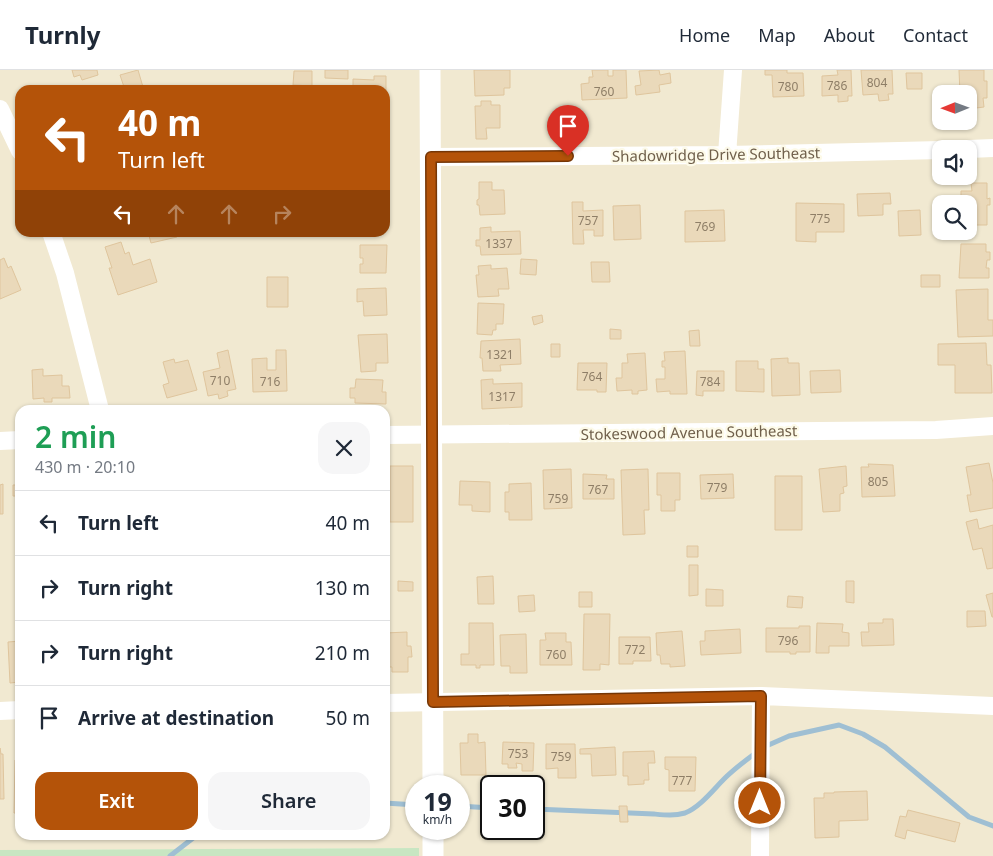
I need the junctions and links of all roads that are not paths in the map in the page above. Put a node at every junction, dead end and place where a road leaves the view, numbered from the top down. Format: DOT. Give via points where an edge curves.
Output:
graph roads {
  1 [pos="430,70"];
  2 [pos="733,70"];
  3 [pos="0,109"];
  4 [pos="15,140"];
  5 [pos="993,148"];
  6 [pos="977,149"];
  7 [pos="932,150"];
  8 [pos="727,155"];
  9 [pos="431,157"];
  10 [pos="53,237"];
  11 [pos="99,405"];
  12 [pos="993,426"];
  13 [pos="390,435"];
  14 [pos="432,435"];
  15 [pos="0,440"];
  16 [pos="15,440"];
  17 [pos="761,696"];
  18 [pos="433,702"];
  19 [pos="390,703"];
  20 [pos="993,706"];
  21 [pos="15,710"];
  22 [pos="0,711"];
  23 [pos="433,775"];
  24 [pos="433,840"];
  25 [pos="434,856"];
  26 [pos="760,856"];
  1 -- 9 [label="street"];
  2 -- 8 [label="street"];
  3 -- 4 [label="street"];
  5 -- 6 [label="street"];
  7 -- 8 [label="street, Shadowridge Drive Southeast"];
  8 -- 9 [label="street, Shadowridge Drive Southeast"];
  9 -- 14 [label="street"];
  10 -- 11 [label="street"];
  12 -- 14 [label="street, Stokeswood Avenue Southeast" via="936,430"];
  13 -- 14 [label="street, Stokeswood Avenue Southeast"];
  14 -- 18 [label="street"];
  15 -- 16 [label="street"];
  17 -- 18 [label="street"];
  17 -- 20 [label="street"];
  17 -- 26 [label="street"];
  18 -- 19 [label="street"];
  18 -- 23 [label="street"];
  21 -- 22 [label="street"];
  24 -- 25 [label="street"];
}
